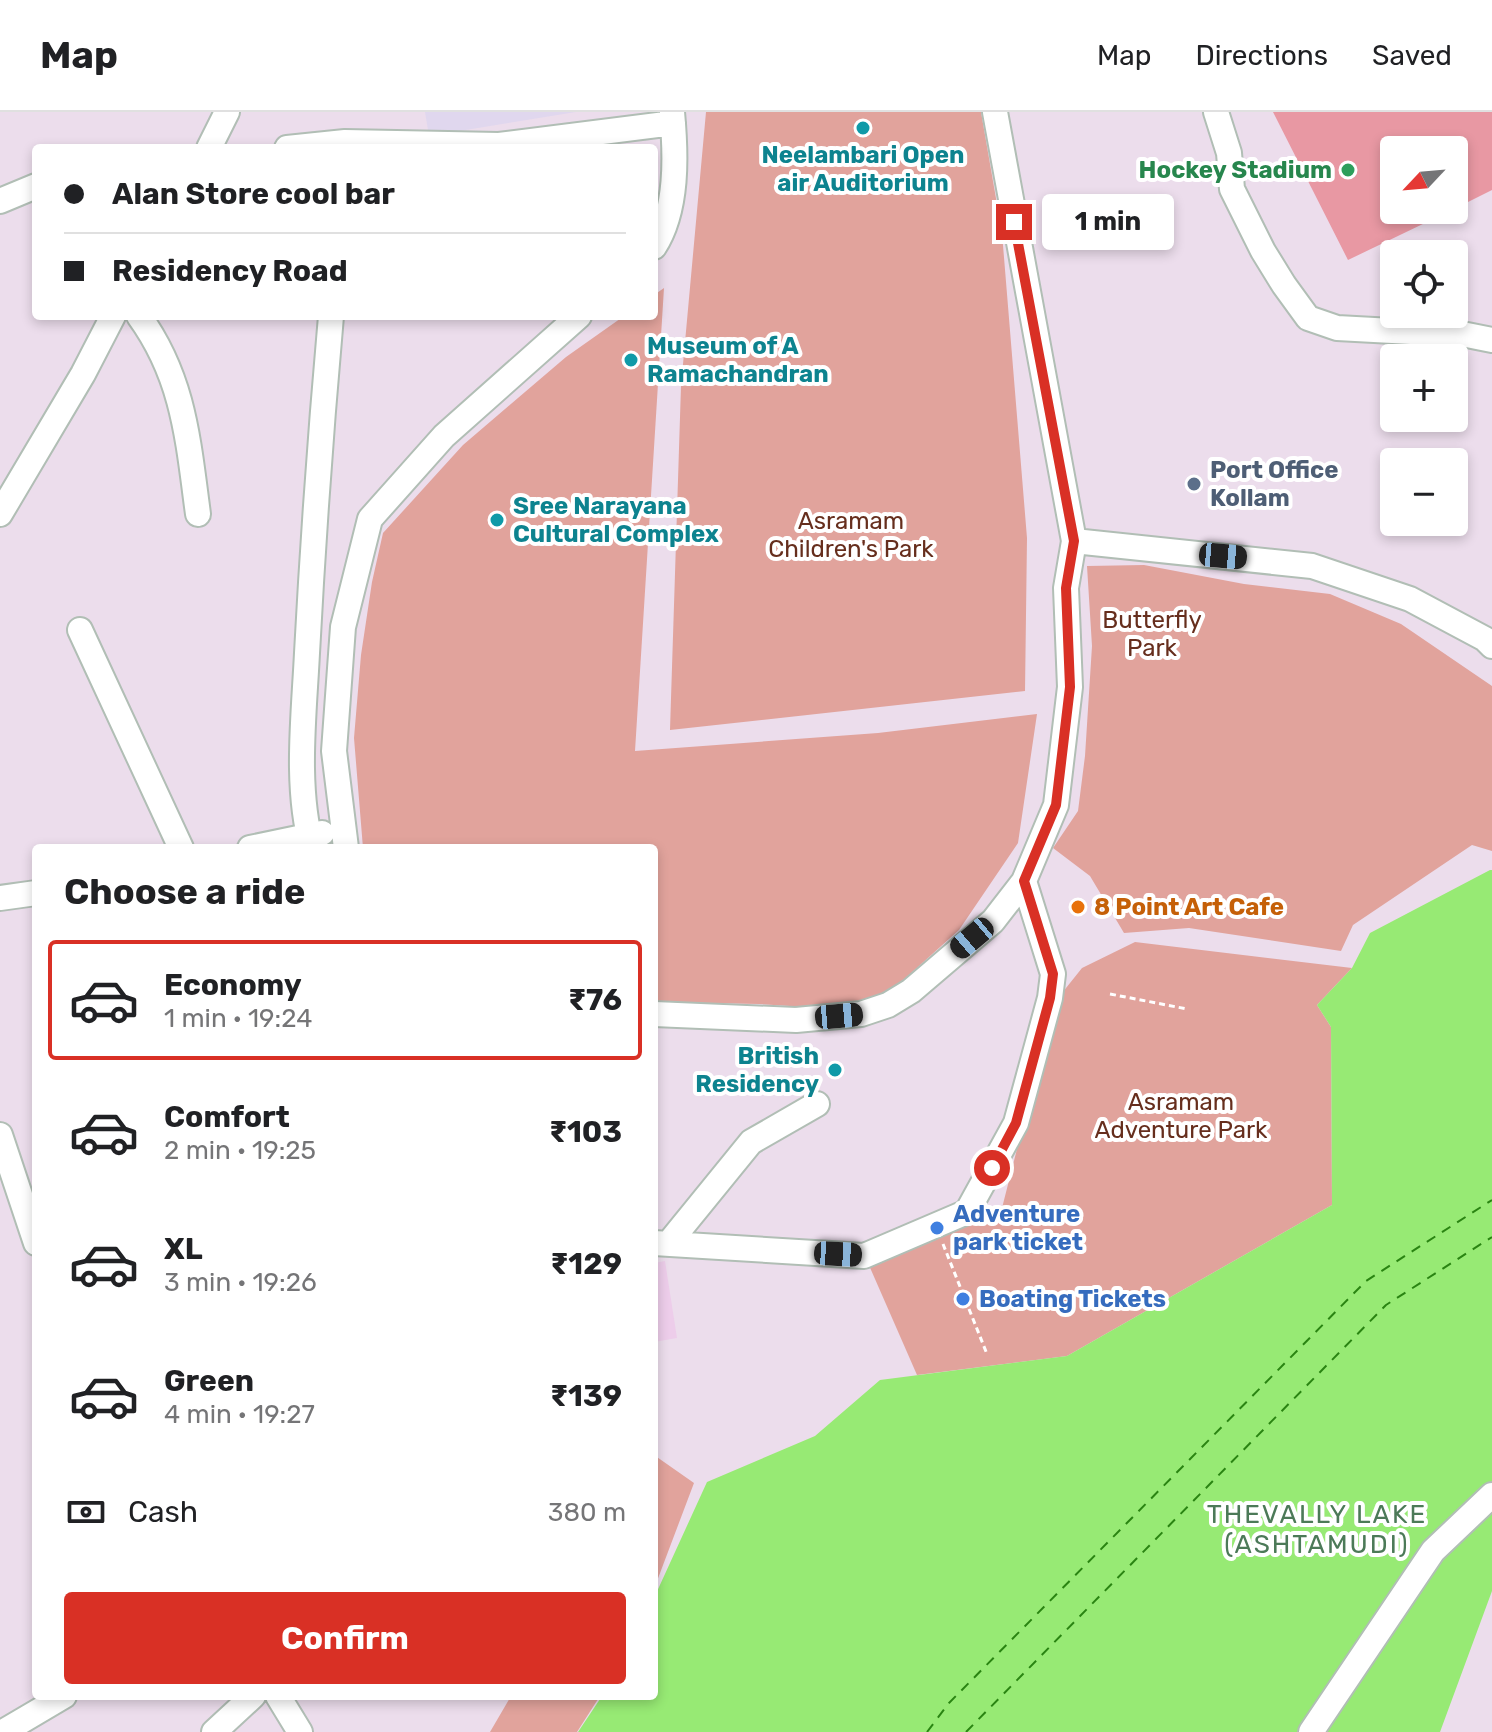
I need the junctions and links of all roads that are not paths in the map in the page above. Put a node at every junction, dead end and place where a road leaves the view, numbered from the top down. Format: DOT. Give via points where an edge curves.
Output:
graph roads {
  1 [pos="227,112"];
  2 [pos="995,112"];
  3 [pos="1216,112"];
  4 [pos="672,117"];
  5 [pos="211,144"];
  6 [pos="505,144"];
  7 [pos="32,188"];
  8 [pos="0,201"];
  9 [pos="658,241"];
  10 [pos="111,320"];
  11 [pos="141,320"];
  12 [pos="331,320"];
  13 [pos="574,320"];
  14 [pos="1492,340"];
  15 [pos="0,514"];
  16 [pos="198,514"];
  17 [pos="1074,541"];
  18 [pos="80,630"];
  19 [pos="1492,646"];
  20 [pos="345,839"];
  21 [pos="310,842"];
  22 [pos="179,844"];
  23 [pos="290,844"];
  24 [pos="1024,881"];
  25 [pos="32,894"];
  26 [pos="0,898"];
  27 [pos="658,1014"];
  28 [pos="817,1104"];
  29 [pos="0,1135"];
  30 [pos="32,1231"];
  31 [pos="661,1244"];
  32 [pos="1492,1495"];
  33 [pos="57,1700"];
  34 [pos="249,1700"];
  35 [pos="280,1700"];
  36 [pos="3,1732"];
  37 [pos="214,1732"];
  38 [pos="300,1732"];
  39 [pos="1311,1732"];
  1 -- 5 [label="street"];
  2 -- 17 [label="street"];
  3 -- 14 [label="street" via="1229,153 1232,189 1263,251 1308,318 1337,328"];
  4 -- 6 [label="street"];
  4 -- 9 [label="street" via="672,204"];
  7 -- 8 [label="street"];
  10 -- 15 [label="street"];
  11 -- 16 [label="street" via="171,369 185,421"];
  12 -- 21 [label="street" via="302,755"];
  13 -- 20 [label="street" via="444,436 370,519 343,627 334,751"];
  17 -- 19 [label="street" via="1312,566 1410,599"];
  17 -- 24 [label="street" via="1066,588 1070,687 1056,805"];
  18 -- 22 [label="street"];
  20 -- 21 [label="street"];
  21 -- 23 [label="street"];
  24 -- 27 [label="street" via="993,921 888,1005 861,1014 796,1020"];
  24 -- 31 [label="street" via="1053,974 1050,998 1016,1123 967,1212 864,1256"];
  25 -- 26 [label="street"];
  28 -- 31 [label="street" via="751,1142"];
  29 -- 30 [label="street"];
  32 -- 39 [label="street" via="1433,1551"];
  33 -- 36 [label="street"];
  34 -- 37 [label="street"];
  35 -- 38 [label="street"];
}
